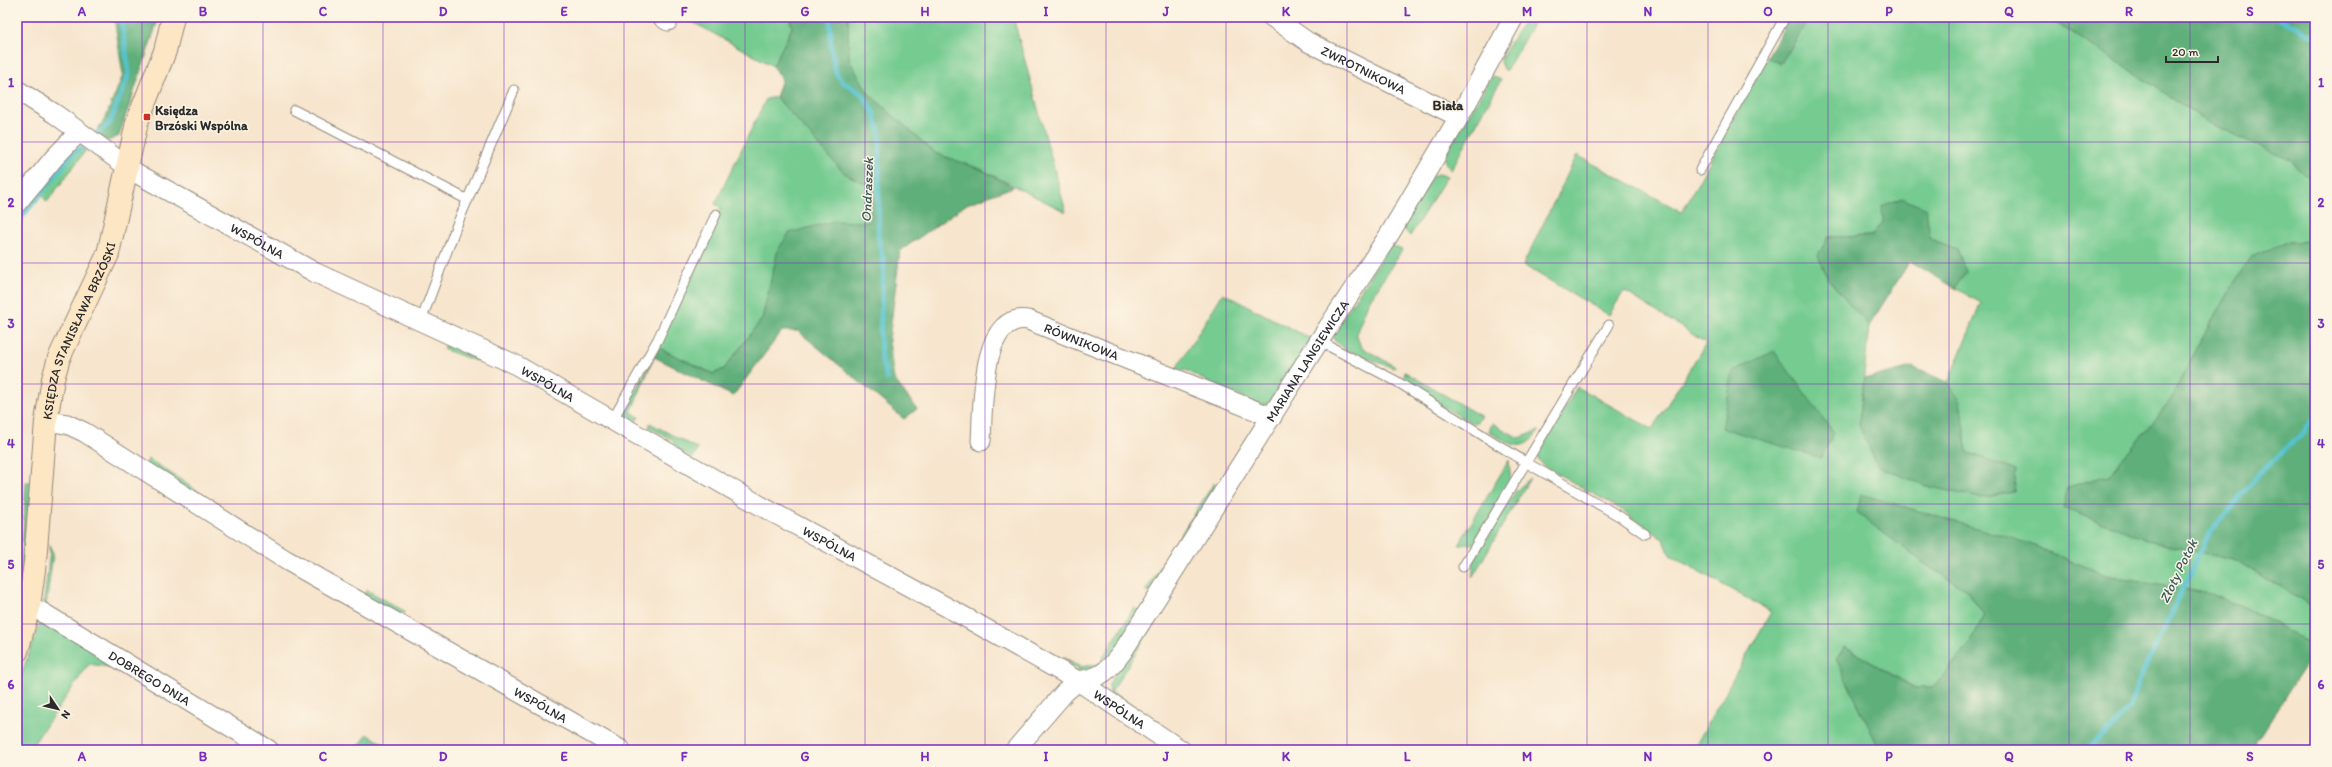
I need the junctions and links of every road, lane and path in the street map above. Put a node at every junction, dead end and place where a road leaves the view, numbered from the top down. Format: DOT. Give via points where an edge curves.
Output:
graph roads {
  1 [pos="173,17"];
  2 [pos="1272,17"];
  3 [pos="1514,17"];
  4 [pos="1785,17"];
  5 [pos="17,90"];
  6 [pos="514,90"];
  7 [pos="294,110"];
  8 [pos="1460,117"];
  9 [pos="79,132"];
  10 [pos="126,167"];
  11 [pos="1700,170"];
  12 [pos="468,200"];
  13 [pos="17,203"];
  14 [pos="716,214"];
  15 [pos="420,321"];
  16 [pos="1609,325"];
  17 [pos="1319,341"];
  18 [pos="1272,417"];
  19 [pos="46,421"];
  20 [pos="612,421"];
  21 [pos="981,441"];
  22 [pos="1527,463"];
  23 [pos="1645,534"];
  24 [pos="1463,567"];
  25 [pos="29,607"];
  26 [pos="17,651"];
  27 [pos="1078,681"];
  28 [pos="269,750"];
  29 [pos="621,750"];
  30 [pos="1015,750"];
  31 [pos="1181,750"];
  1 -- 10 [label="street, KSIĘDZA STANISŁAWA BRZÓSKI" via="165,51 137,122"];
  2 -- 8 [label="street, ZWROTNIKOWA" via="1308,42"];
  3 -- 8 [label="street, MARIANA LANGIEWICZA"];
  4 -- 11 [label="lane"];
  5 -- 9 [label="street, WSPÓLNA"];
  6 -- 12 [label="lane"];
  7 -- 12 [label="lane"];
  8 -- 17 [label="street, MARIANA LANGIEWICZA" via="1389,235"];
  9 -- 10 [label="street, WSPÓLNA"];
  9 -- 13 [label="street"];
  10 -- 15 [label="street, WSPÓLNA" via="314,272"];
  10 -- 19 [label="street, KSIĘDZA STANISŁAWA BRZÓSKI" via="108,254 59,358"];
  12 -- 15 [label="lane"];
  14 -- 20 [label="lane" via="658,339"];
  15 -- 20 [label="street, WSPÓLNA" via="516,365"];
  16 -- 22 [label="lane"];
  17 -- 18 [label="street, MARIANA LANGIEWICZA"];
  17 -- 22 [label="lane" via="1396,381"];
  18 -- 21 [label="street, RÓWNIKOWA" via="1028,320 1017,318 1004,326 989,356 985,375"];
  18 -- 27 [label="street, MARIANA LANGIEWICZA" via="1112,666 1101,675"];
  19 -- 25 [label="street, KSIĘDZA STANISŁAWA BRZÓSKI"];
  19 -- 29 [label="street, WSPÓLNA" via="67,424 84,432 286,560"];
  20 -- 27 [label="street, WSPÓLNA" via="774,514"];
  22 -- 23 [label="lane" via="1619,516"];
  22 -- 24 [label="lane"];
  25 -- 26 [label="street, KSIĘDZA STANISŁAWA BRZÓSKI"];
  25 -- 28 [label="street, DOBREGO DNIA" via="40,611"];
  27 -- 30 [label="street" via="1065,692"];
  27 -- 31 [label="street, WSPÓLNA"];
}
